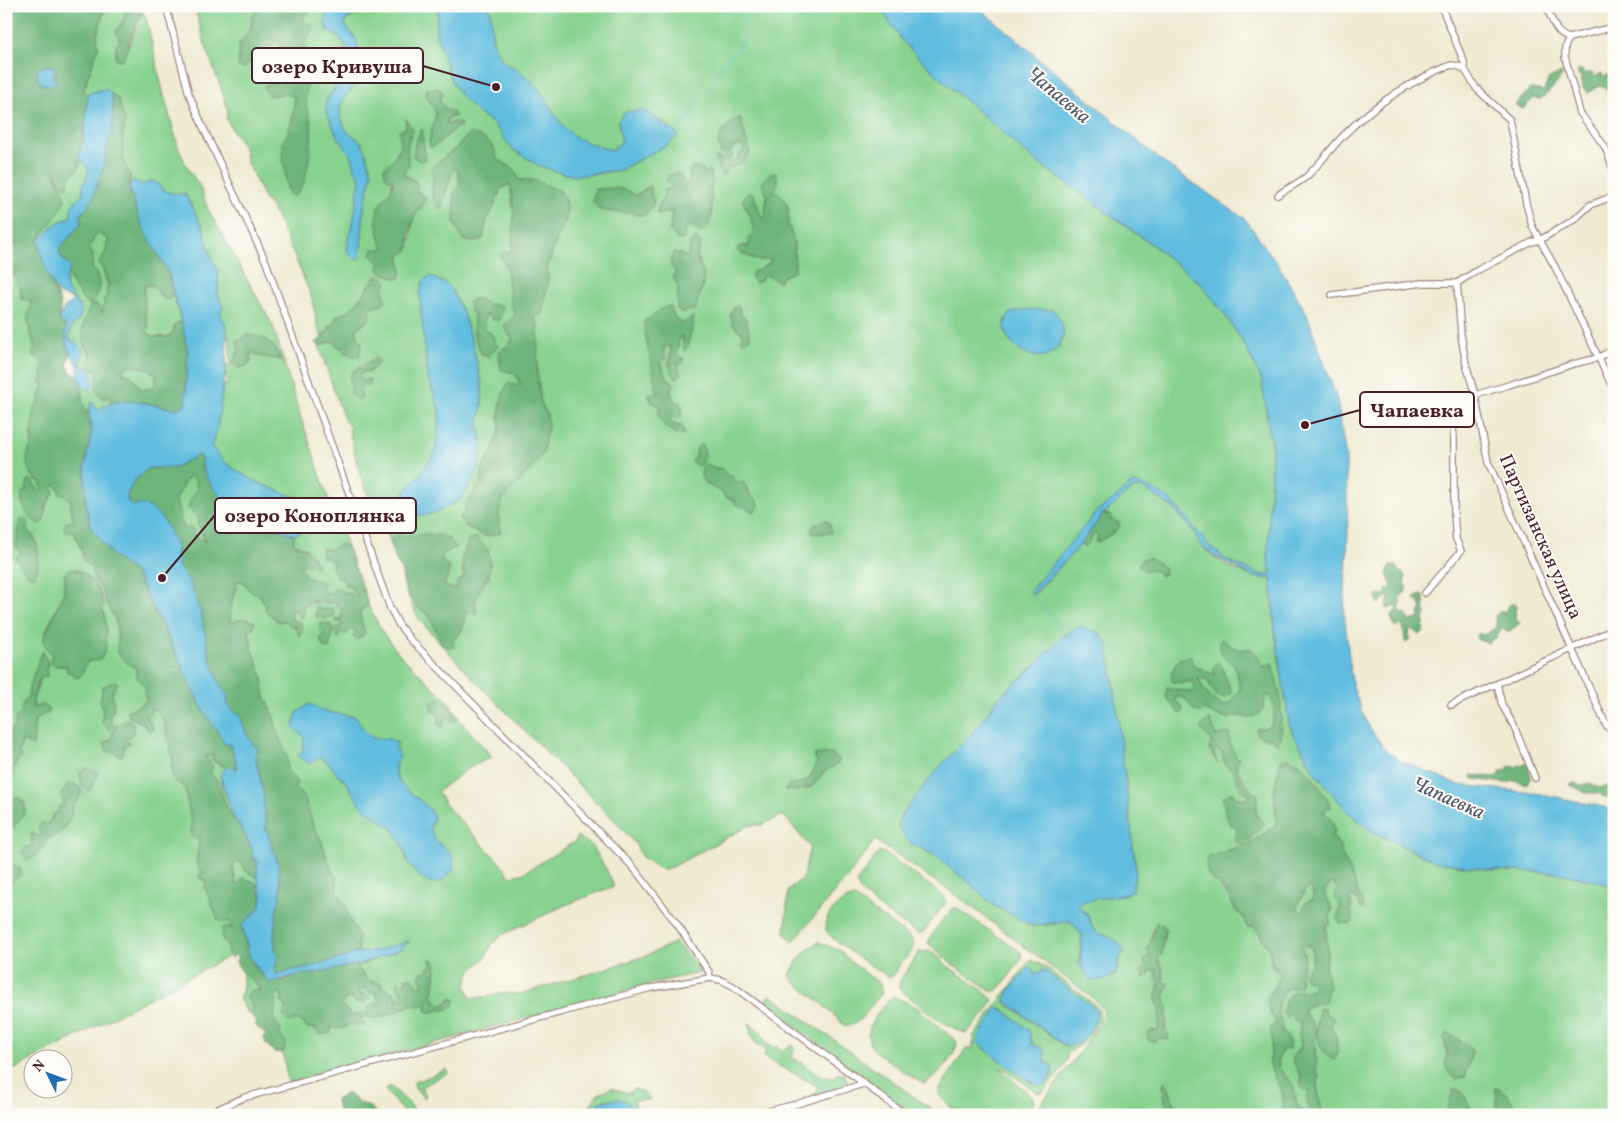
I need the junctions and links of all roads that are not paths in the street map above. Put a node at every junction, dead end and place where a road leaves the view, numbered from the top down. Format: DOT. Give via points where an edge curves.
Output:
graph roads {
  1 [pos="166,6"];
  2 [pos="1441,6"];
  3 [pos="1546,6"];
  4 [pos="1614,27"];
  5 [pos="1569,38"];
  6 [pos="1465,70"];
  7 [pos="1614,171"];
  8 [pos="1278,196"];
  9 [pos="1614,196"];
  10 [pos="1540,240"];
  11 [pos="1457,283"];
  12 [pos="1332,295"];
  13 [pos="1614,349"];
  14 [pos="1598,358"];
  15 [pos="1614,390"];
  16 [pos="1475,395"];
  17 [pos="1425,593"];
  18 [pos="1614,629"];
  19 [pos="1572,648"];
  20 [pos="1497,684"];
  21 [pos="1451,705"];
  22 [pos="1614,734"];
  23 [pos="1534,778"];
  24 [pos="710,978"];
  25 [pos="863,1084"];
  26 [pos="211,1115"];
  27 [pos="743,1115"];
  28 [pos="906,1115"];
  1 -- 24 [label="street" via="189,94 266,262 394,616 410,639 633,868 676,924"];
  2 -- 6 [label="street"];
  3 -- 5 [label="street" via="1557,32"];
  4 -- 5 [label="street"];
  5 -- 7 [label="street" via="1565,57 1580,113 1605,147"];
  6 -- 8 [label="street" via="1450,65 1399,90 1346,132 1300,182"];
  6 -- 10 [label="street" via="1481,94 1510,120 1526,203 1532,226"];
  9 -- 10 [label="street" via="1590,205 1575,219"];
  10 -- 11 [label="street"];
  10 -- 14 [label="street"];
  11 -- 12 [label="street" via="1422,282"];
  11 -- 16 [label="street, Партизанская улица" via="1460,335"];
  13 -- 14 [label="street"];
  14 -- 15 [label="street"];
  14 -- 16 [label="street"];
  16 -- 17 [label="street" via="1451,402 1454,514 1456,539 1461,551"];
  16 -- 19 [label="street, Партизанская улица" via="1488,462"];
  18 -- 19 [label="street"];
  19 -- 20 [label="street"];
  19 -- 22 [label="street, Партизанская улица" via="1606,725"];
  20 -- 21 [label="street"];
  20 -- 23 [label="street" via="1502,705 1514,726"];
  24 -- 25 [label="street" via="734,986"];
  24 -- 26 [label="street" via="651,988 252,1096 218,1109"];
  25 -- 27 [label="street" via="800,1103"];
  25 -- 28 [label="street"];
}
